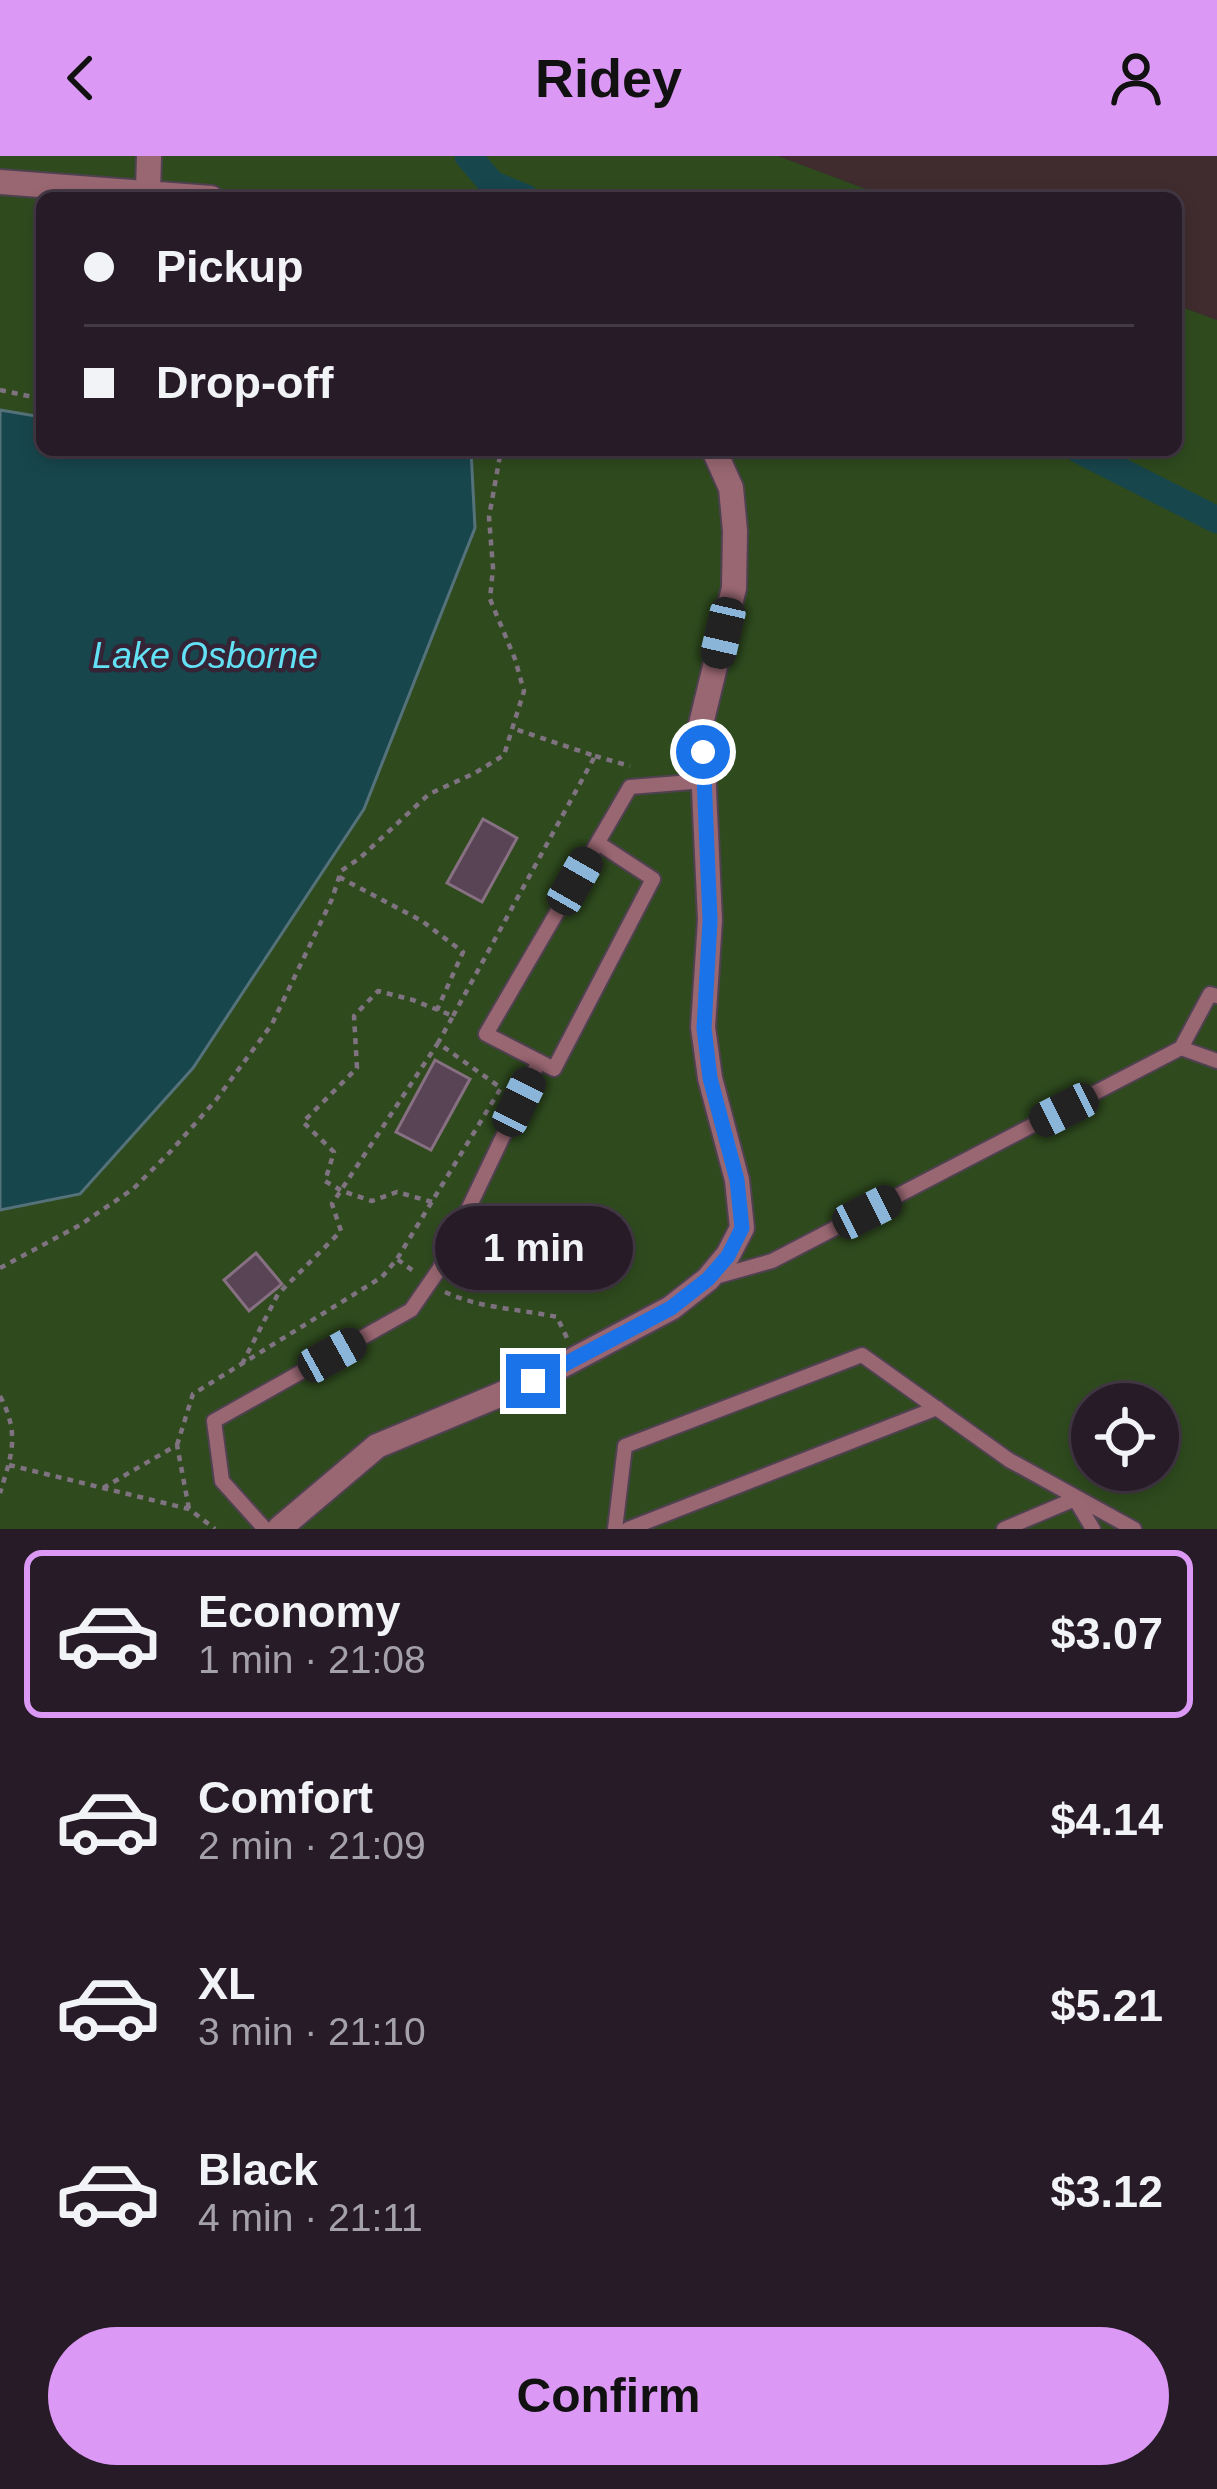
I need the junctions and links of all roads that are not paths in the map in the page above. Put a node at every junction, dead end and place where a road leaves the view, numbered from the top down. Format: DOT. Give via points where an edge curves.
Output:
graph roads {
  1 [pos="149,156"];
  2 [pos="0,182"];
  3 [pos="148,192"];
  4 [pos="717,456"];
  5 [pos="704,781"];
  6 [pos="598,842"];
  7 [pos="1217,996"];
  8 [pos="1181,1048"];
  9 [pos="539,1061"];
  10 [pos="1217,1061"];
  11 [pos="708,1279"];
  12 [pos="937,1408"];
  13 [pos="1076,1498"];
  14 [pos="658,1524"];
  15 [pos="265,1529"];
  16 [pos="279,1529"];
  17 [pos="614,1529"];
  18 [pos="628,1529"];
  19 [pos="1004,1529"];
  20 [pos="1093,1529"];
  21 [pos="1134,1529"];
  1 -- 3 [label="street"];
  2 -- 3 [label="street"];
  4 -- 5 [label="street" via="731,488 734,588 701,724"];
  5 -- 6 [label="lane" via="630,787"];
  5 -- 11 [label="street" via="704,1028 742,1228"];
  6 -- 9 [label="lane" via="486,1034"];
  6 -- 9 [label="lane" via="653,879 554,1069"];
  7 -- 8 [label="lane" via="1210,994"];
  8 -- 10 [label="lane"];
  8 -- 11 [label="lane" via="772,1261"];
  9 -- 15 [label="lane" via="440,1268 411,1310 214,1421 222,1481"];
  11 -- 16 [label="street" via="671,1308 533,1381 377,1446"];
  12 -- 13 [label="lane"];
  12 -- 14 [label="lane"];
  12 -- 17 [label="lane" via="862,1354 626,1446"];
  13 -- 19 [label="lane"];
  13 -- 20 [label="lane"];
  13 -- 21 [label="lane"];
  14 -- 18 [label="lane"];
}
